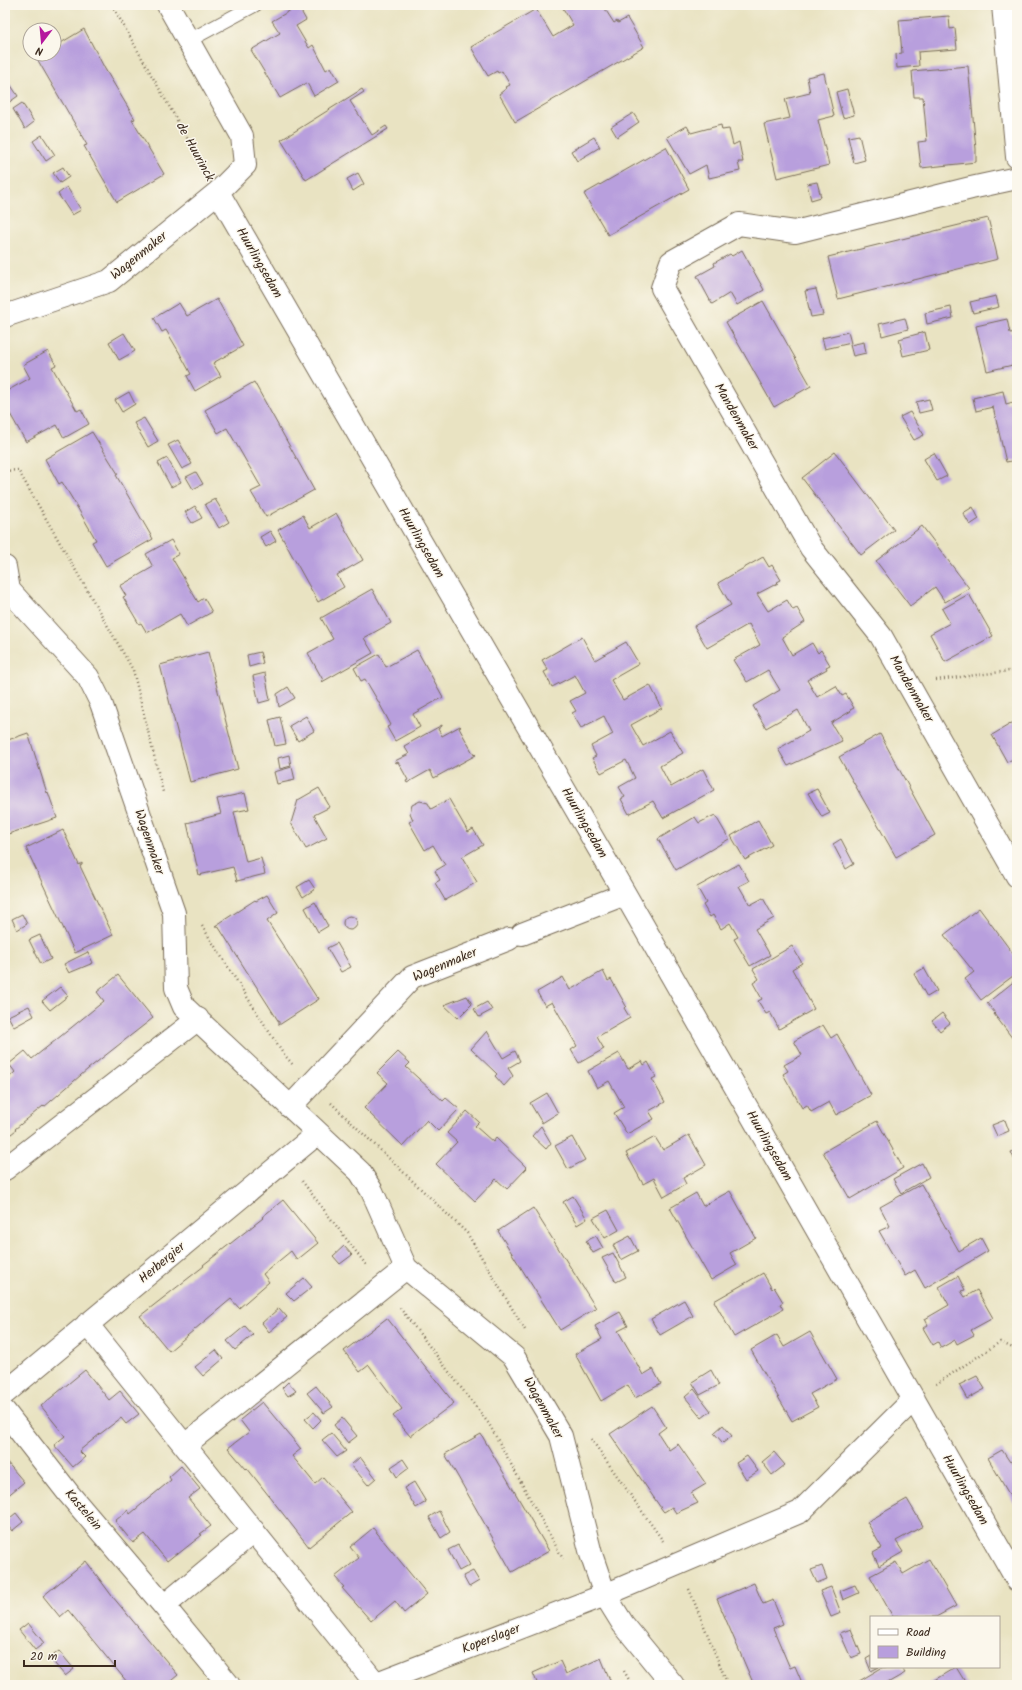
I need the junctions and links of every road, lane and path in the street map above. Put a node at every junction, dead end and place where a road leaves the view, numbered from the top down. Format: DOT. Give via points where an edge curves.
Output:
graph roads {
  1 [pos="112,5"];
  2 [pos="168,5"];
  3 [pos="255,5"];
  4 [pos="1008,8"];
  5 [pos="188,41"];
  6 [pos="1015,104"];
  7 [pos="1017,157"];
  8 [pos="1017,178"];
  9 [pos="218,192"];
  10 [pos="5,316"];
  11 [pos="5,567"];
  12 [pos="1017,670"];
  13 [pos="909,684"];
  14 [pos="1017,876"];
  15 [pos="625,894"];
  16 [pos="198,1019"];
  17 [pos="282,1052"];
  18 [pos="296,1068"];
  19 [pos="290,1107"];
  20 [pos="318,1133"];
  21 [pos="286,1160"];
  22 [pos="5,1169"];
  23 [pos="406,1268"];
  24 [pos="383,1286"];
  25 [pos="87,1324"];
  26 [pos="1017,1350"];
  27 [pos="5,1392"];
  28 [pos="914,1399"];
  29 [pos="5,1412"];
  30 [pos="185,1445"];
  31 [pos="254,1531"];
  32 [pos="564,1561"];
  33 [pos="1017,1580"];
  34 [pos="605,1595"];
  35 [pos="164,1606"];
  36 [pos="621,1664"];
  37 [pos="377,1684"];
  38 [pos="229,1685"];
  39 [pos="632,1685"];
  40 [pos="673,1685"];
  1 -- 9 [label="path, de Huurinck"];
  2 -- 5 [label="street, de Huurinck"];
  3 -- 5 [label="lane"];
  4 -- 6 [label="street"];
  5 -- 9 [label="street, de Huurinck" via="242,136 245,165"];
  6 -- 7 [label="street"];
  8 -- 13 [label="street, Mandenmaker" via="795,232 739,224 671,262 662,288 810,548 881,636"];
  9 -- 10 [label="street, Wagenmaker" via="109,281"];
  9 -- 15 [label="street, Huurlingsedam"];
  11 -- 16 [label="street, Wagenmaker" via="9,590 88,676 100,703 174,913 176,988 184,1007"];
  12 -- 13 [label="path"];
  13 -- 14 [label="street, Mandenmaker"];
  15 -- 19 [label="street, Wagenmaker" via="412,976"];
  15 -- 28 [label="street, Huurlingsedam"];
  16 -- 19 [label="street, Wagenmaker"];
  16 -- 22 [label="street"];
  17 -- 18 [label="path"];
  19 -- 20 [label="street, Wagenmaker"];
  20 -- 21 [label="street, Herbergier"];
  20 -- 23 [label="street, Wagenmaker" via="360,1172 372,1191"];
  21 -- 24 [label="path"];
  21 -- 25 [label="street, Herbergier"];
  23 -- 24 [label="street"];
  23 -- 34 [label="street, Wagenmaker" via="514,1357 561,1436 591,1554"];
  24 -- 30 [label="street"];
  24 -- 32 [label="path" via="489,1424"];
  25 -- 27 [label="street, Herbergier"];
  25 -- 30 [label="street"];
  26 -- 28 [label="path" via="1000,1342"];
  28 -- 33 [label="street, Huurlingsedam"];
  28 -- 34 [label="street" via="800,1512"];
  29 -- 35 [label="street, Kastelein" via="69,1494"];
  30 -- 31 [label="street"];
  31 -- 35 [label="street"];
  31 -- 37 [label="street"];
  34 -- 37 [label="street, Koperslager"];
  34 -- 40 [label="street, Wagenmaker" via="623,1624"];
  35 -- 38 [label="street, Kastelein"];
  36 -- 39 [label="path"];
}
